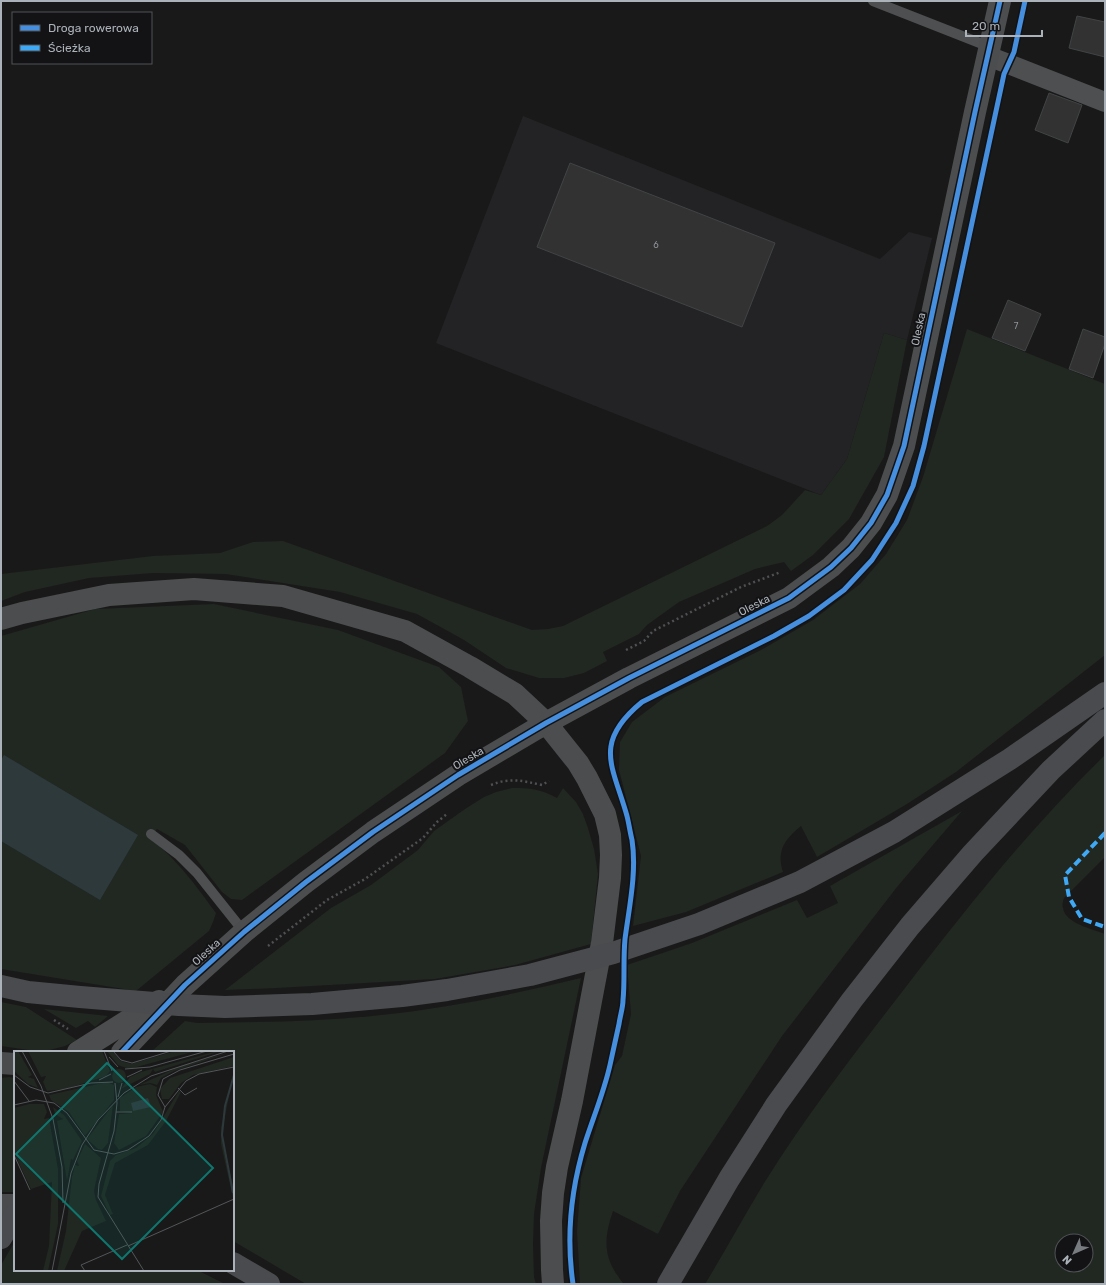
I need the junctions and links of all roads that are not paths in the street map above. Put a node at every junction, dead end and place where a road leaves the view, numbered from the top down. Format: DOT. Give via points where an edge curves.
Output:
graph roads {
  1 [pos="873,1"];
  2 [pos="1000,1"];
  3 [pos="989,52"];
  4 [pos="1105,102"];
  5 [pos="1,619"];
  6 [pos="1105,693"];
  7 [pos="1105,720"];
  8 [pos="546,723"];
  9 [pos="151,834"];
  10 [pos="244,932"];
  11 [pos="185,985"];
  12 [pos="1,986"];
  13 [pos="80,1051"];
  14 [pos="123,1051"];
  15 [pos="1,1063"];
  16 [pos="14,1064"];
  17 [pos="1,1205"];
  18 [pos="14,1205"];
  19 [pos="14,1217"];
  20 [pos="1,1238"];
  21 [pos="234,1264"];
  22 [pos="270,1284"];
  23 [pos="553,1284"];
  24 [pos="668,1284"];
  1 -- 3 [label="lane"];
  2 -- 3 [label="street, Oleska"];
  3 -- 4 [label="street"];
  3 -- 8 [label="street, Oleska" via="904,446 887,494 871,523 851,548 831,567 789,598 629,678"];
  5 -- 8 [label="street" via="109,595 194,589 283,596 405,632 515,694"];
  6 -- 12 [label="highway" via="1010,759 894,832 800,882 699,924 613,953 530,975 447,990 312,1004 225,1007 131,1002 28,992"];
  7 -- 24 [label="highway" via="1051,770 973,852 866,982 776,1105 729,1179"];
  8 -- 10 [label="street, Oleska" via="458,775 373,832"];
  8 -- 23 [label="street" via="578,763 605,814 612,855 602,943 553,1193"];
  9 -- 10 [label="lane" via="179,855 197,873"];
  10 -- 11 [label="street, Oleska"];
  11 -- 13 [label="street"];
  11 -- 14 [label="street"];
  15 -- 16 [label="main road"];
  17 -- 18 [label="main road"];
  19 -- 20 [label="highway"];
  21 -- 22 [label="highway"];
}
